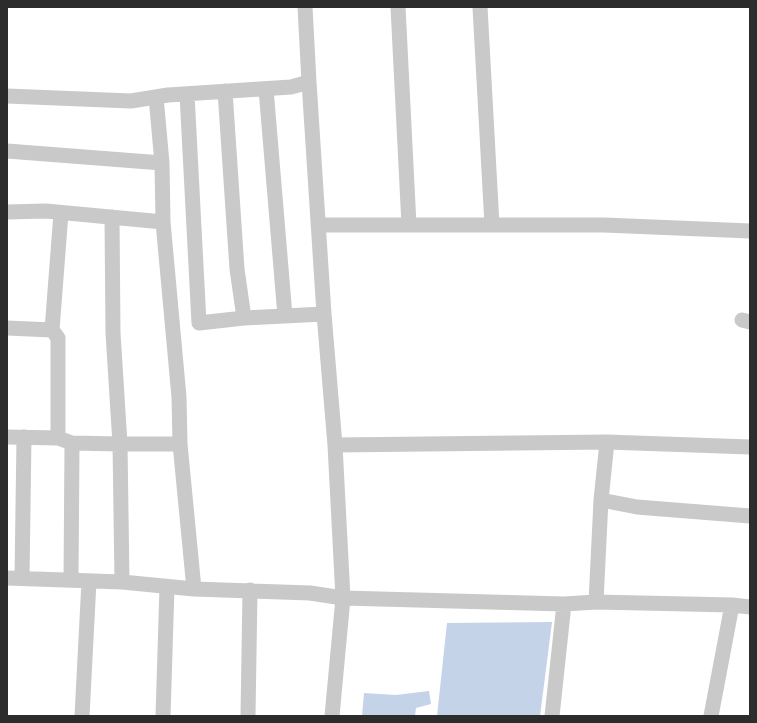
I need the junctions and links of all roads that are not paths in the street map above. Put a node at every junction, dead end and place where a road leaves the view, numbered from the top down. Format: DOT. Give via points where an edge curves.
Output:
graph roads {
  1 [pos="305,7"];
  2 [pos="398,7"];
  3 [pos="480,7"];
  4 [pos="309,82"];
  5 [pos="266,89"];
  6 [pos="225,91"];
  7 [pos="187,94"];
  8 [pos="7,96"];
  9 [pos="156,97"];
  10 [pos="7,151"];
  11 [pos="162,163"];
  12 [pos="7,212"];
  13 [pos="61,212"];
  14 [pos="112,217"];
  15 [pos="164,222"];
  16 [pos="318,225"];
  17 [pos="409,225"];
  18 [pos="492,225"];
  19 [pos="750,231"];
  20 [pos="324,314"];
  21 [pos="285,316"];
  22 [pos="244,318"];
  23 [pos="7,328"];
  24 [pos="52,330"];
  25 [pos="7,437"];
  26 [pos="24,437"];
  27 [pos="58,438"];
  28 [pos="607,442"];
  29 [pos="72,444"];
  30 [pos="120,444"];
  31 [pos="180,444"];
  32 [pos="335,445"];
  33 [pos="750,447"];
  34 [pos="601,500"];
  35 [pos="750,516"];
  36 [pos="14,578"];
  37 [pos="71,580"];
  38 [pos="89,581"];
  39 [pos="122,582"];
  40 [pos="167,587"];
  41 [pos="194,589"];
  42 [pos="250,590"];
  43 [pos="344,598"];
  44 [pos="596,602"];
  45 [pos="564,604"];
  46 [pos="732,605"];
  47 [pos="750,607"];
  48 [pos="82,716"];
  49 [pos="163,716"];
  50 [pos="248,716"];
  51 [pos="332,716"];
  52 [pos="552,716"];
  53 [pos="711,716"];
  1 -- 4 [label="street"];
  2 -- 17 [label="street"];
  3 -- 18 [label="street"];
  4 -- 5 [label="street" via="292,87"];
  4 -- 16 [label="street"];
  5 -- 6 [label="street"];
  5 -- 21 [label="street"];
  6 -- 7 [label="street"];
  6 -- 22 [label="street" via="237,269"];
  7 -- 9 [label="street"];
  7 -- 22 [label="street" via="199,323"];
  8 -- 9 [label="street" via="131,101"];
  9 -- 11 [label="street"];
  10 -- 11 [label="street"];
  11 -- 15 [label="street"];
  12 -- 13 [label="street"];
  13 -- 14 [label="street"];
  13 -- 24 [label="street"];
  14 -- 15 [label="street"];
  14 -- 30 [label="street" via="113,333"];
  15 -- 31 [label="street" via="179,397"];
  16 -- 17 [label="street"];
  16 -- 20 [label="street"];
  17 -- 18 [label="street"];
  18 -- 19 [label="street" via="604,225"];
  20 -- 21 [label="street"];
  20 -- 32 [label="street"];
  21 -- 22 [label="street"];
  23 -- 24 [label="street"];
  24 -- 27 [label="street" via="58,338"];
  25 -- 26 [label="street"];
  26 -- 27 [label="street"];
  26 -- 36 [label="street"];
  27 -- 29 [label="street"];
  28 -- 32 [label="street"];
  28 -- 33 [label="street"];
  28 -- 34 [label="street"];
  29 -- 30 [label="street"];
  29 -- 37 [label="street"];
  30 -- 31 [label="street"];
  30 -- 39 [label="street"];
  31 -- 41 [label="street"];
  32 -- 43 [label="street"];
  34 -- 35 [label="street" via="637,507"];
  34 -- 44 [label="street"];
  36 -- 37 [label="street"];
  37 -- 38 [label="street"];
  38 -- 39 [label="street"];
  38 -- 48 [label="street"];
  39 -- 40 [label="street"];
  40 -- 41 [label="street"];
  40 -- 49 [label="street"];
  41 -- 42 [label="street"];
  42 -- 43 [label="street" via="310,592"];
  42 -- 50 [label="street"];
  43 -- 45 [label="street"];
  43 -- 51 [label="street"];
  44 -- 45 [label="street"];
  44 -- 46 [label="street"];
  45 -- 52 [label="street"];
  46 -- 47 [label="street"];
  46 -- 53 [label="street"];
}
